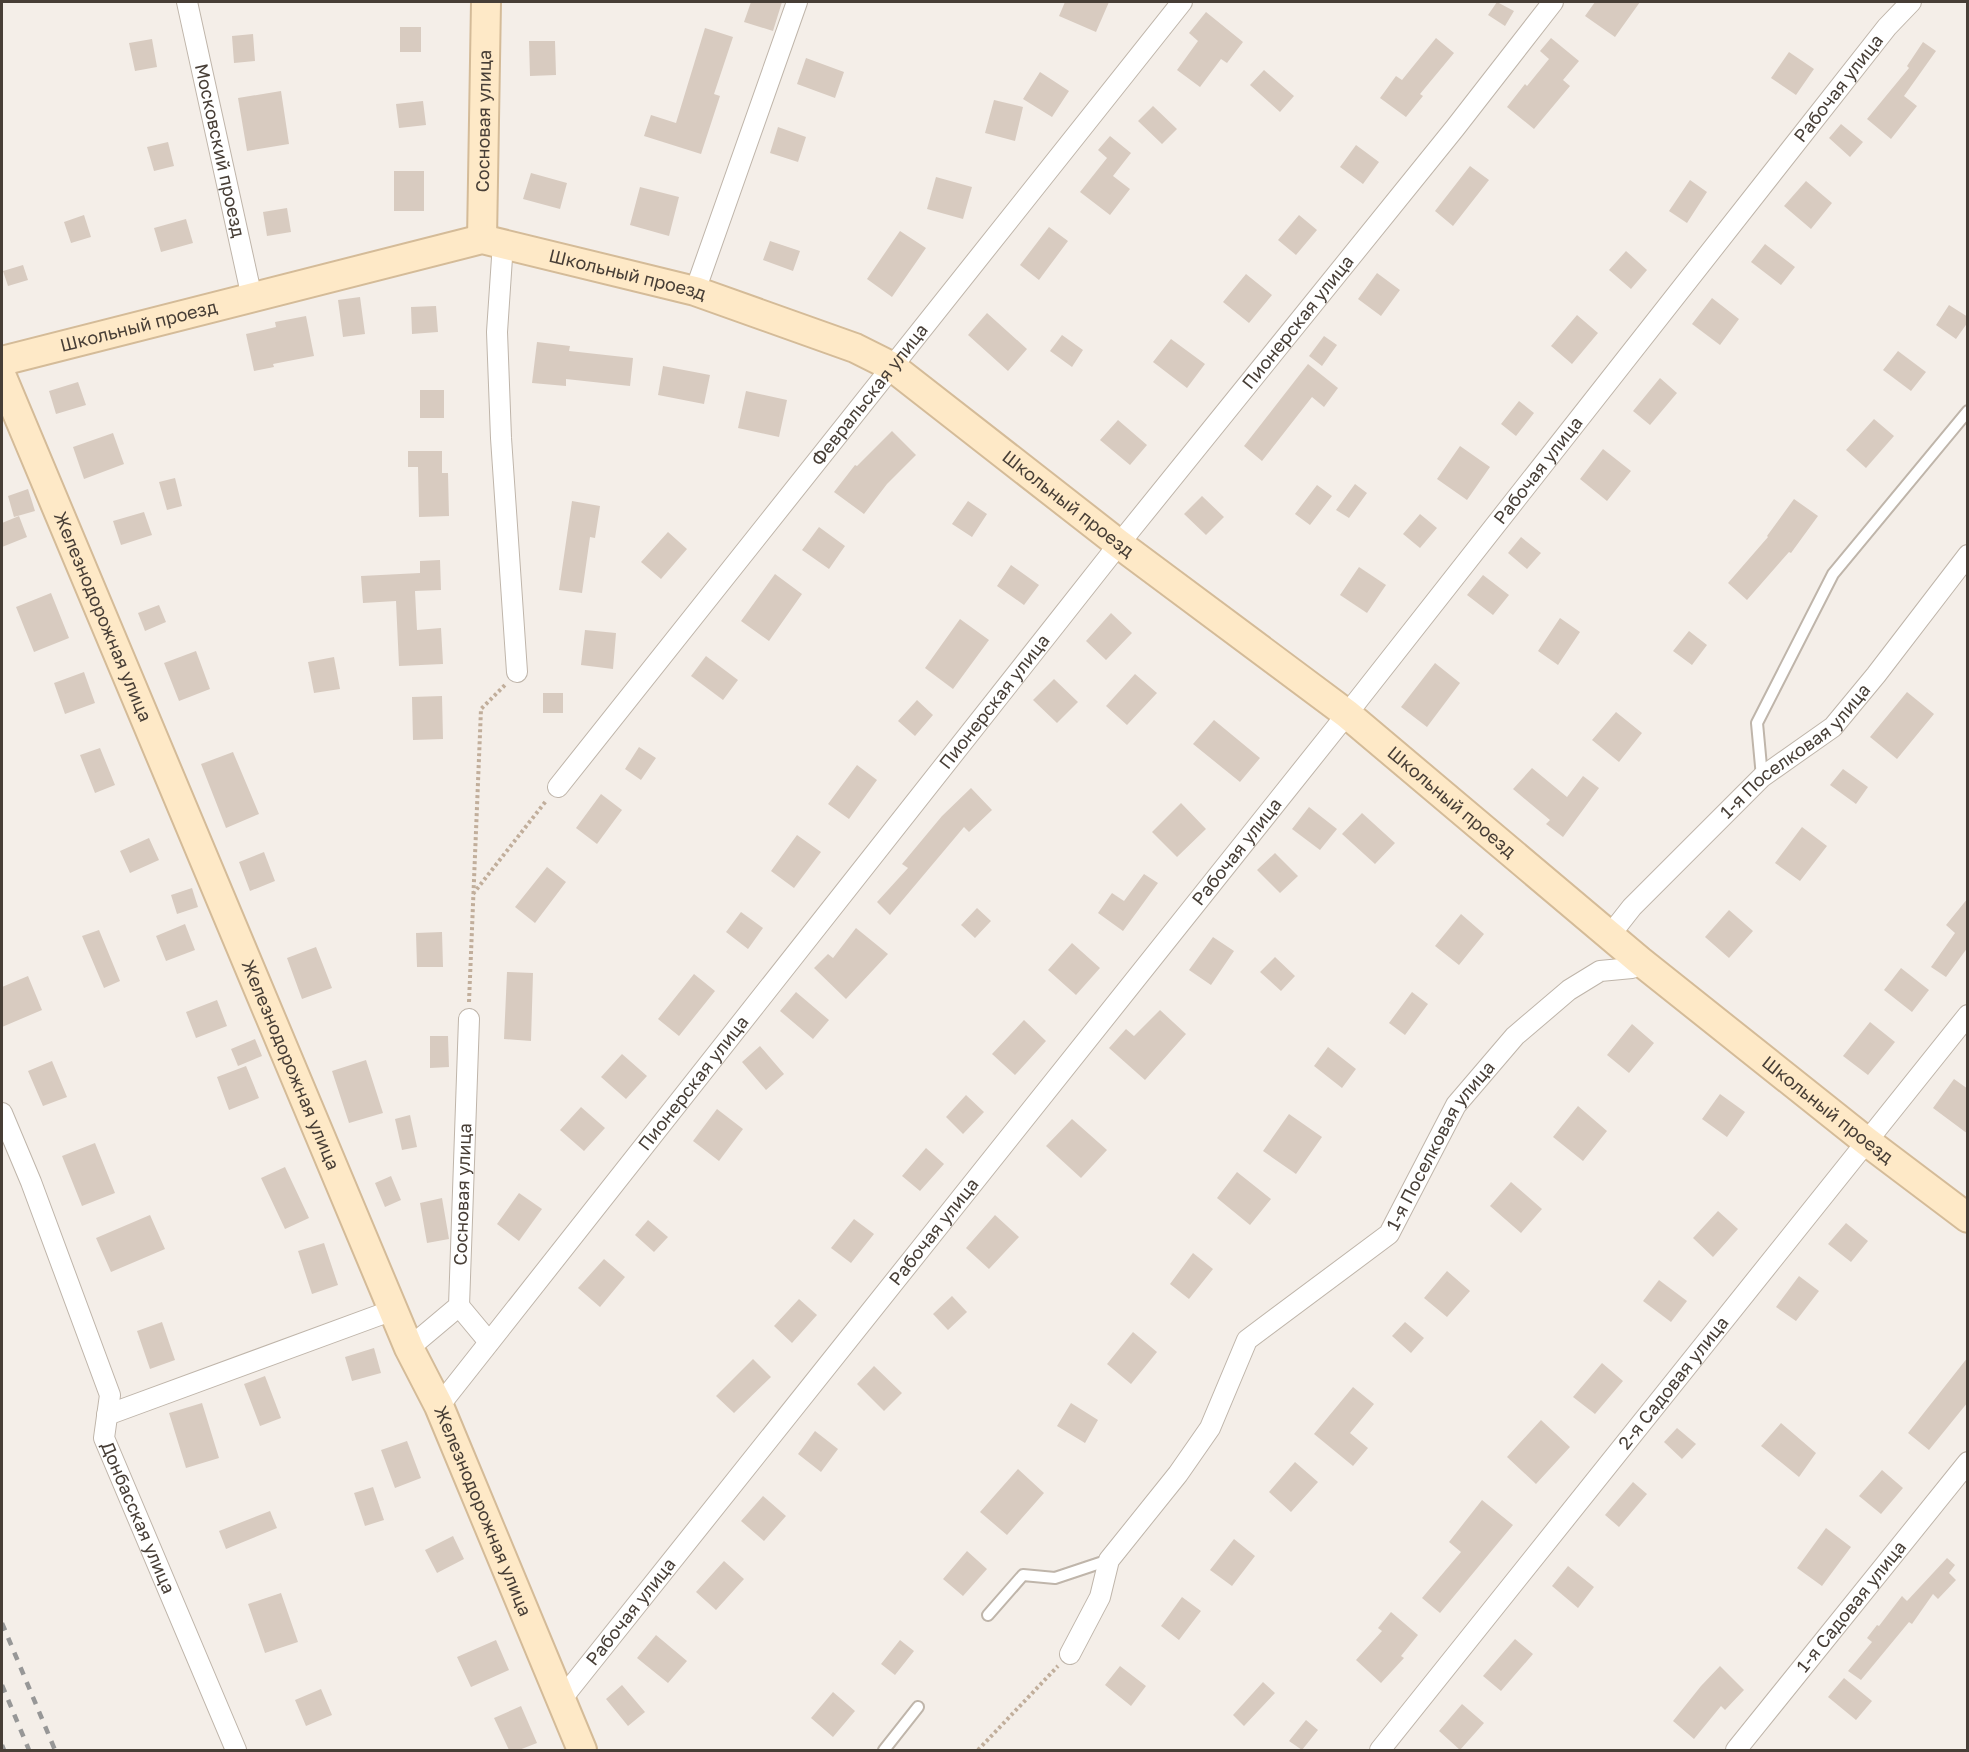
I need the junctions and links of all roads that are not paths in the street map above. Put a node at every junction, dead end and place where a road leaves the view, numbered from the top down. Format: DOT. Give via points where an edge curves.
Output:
graph roads {
  1 [pos="187,2"];
  2 [pos="486,2"];
  3 [pos="797,2"];
  4 [pos="1182,2"];
  5 [pos="1553,2"];
  6 [pos="1911,2"];
  7 [pos="492,241"];
  8 [pos="695,291"];
  9 [pos="252,298"];
  10 [pos="2,360"];
  11 [pos="891,366"];
  12 [pos="2,377"];
  13 [pos="1968,411"];
  14 [pos="1119,544"];
  15 [pos="1968,555"];
  16 [pos="517,672"];
  17 [pos="1347,714"];
  18 [pos="1762,777"];
  19 [pos="558,787"];
  20 [pos="1610,935"];
  21 [pos="1640,962"];
  22 [pos="1968,1015"];
  23 [pos="469,1019"];
  24 [pos="2,1113"];
  25 [pos="1866,1142"];
  26 [pos="1968,1218"];
  27 [pos="459,1306"];
  28 [pos="393,1310"];
  29 [pos="489,1342"];
  30 [pos="409,1348"];
  31 [pos="439,1406"];
  32 [pos="107,1415"];
  33 [pos="1968,1462"];
  34 [pos="1109,1560"];
  35 [pos="988,1615"];
  36 [pos="1070,1654"];
  37 [pos="560,1701"];
  38 [pos="918,1707"];
  39 [pos="236,1750"];
  40 [pos="582,1750"];
  41 [pos="884,1750"];
  42 [pos="1380,1750"];
  43 [pos="1736,1750"];
  1 -- 9 [label="street, Московский проезд"];
  2 -- 7 [label="street, Сосновая улица"];
  3 -- 8 [label="street"];
  4 -- 11 [label="street, Февральская улица"];
  5 -- 14 [label="street, Пионерская улица"];
  6 -- 17 [label="street, Рабочая улица" via="1887,27"];
  7 -- 8 [label="street, Школьный проезд"];
  7 -- 9 [label="street, Школьный проезд"];
  7 -- 16 [label="street"];
  8 -- 11 [label="street, Школьный проезд" via="855,348"];
  9 -- 10 [label="street, Школьный проезд"];
  11 -- 14 [label="street, Школьный проезд"];
  11 -- 19 [label="street, Февральская улица"];
  12 -- 28 [label="street, Железнодорожная улица"];
  13 -- 18 [label="lane" via="1833,574 1757,723"];
  14 -- 17 [label="street, Школьный проезд"];
  14 -- 29 [label="street, Пионерская улица"];
  15 -- 18 [label="street, 1-я Поселковая улица" via="1833,727"];
  17 -- 20 [label="street, Школьный проезд"];
  17 -- 37 [label="street, Рабочая улица"];
  18 -- 20 [label="street, 1-я Поселковая улица" via="1632,907"];
  20 -- 21 [label="street, Школьный проезд"];
  21 -- 25 [label="street, Школьный проезд"];
  21 -- 34 [label="street, 1-я Поселковая улица" via="1632,968 1600,971 1569,990 1515,1036 1456,1105 1389,1234 1247,1340 1210,1428"];
  22 -- 25 [label="street, 2-я Садовая улица"];
  23 -- 27 [label="street, Сосновая улица"];
  24 -- 32 [label="street, Донбасская улица" via="110,1395"];
  25 -- 26 [label="street, Школьный проезд"];
  25 -- 42 [label="street, 2-я Садовая улица"];
  27 -- 29 [label="street"];
  27 -- 30 [label="street"];
  28 -- 30 [label="street, Железнодорожная улица"];
  28 -- 32 [label="street"];
  29 -- 31 [label="street, Пионерская улица"];
  30 -- 31 [label="street, Железнодорожная улица"];
  31 -- 37 [label="street, Железнодорожная улица"];
  32 -- 39 [label="street, Донбасская улица" via="104,1438"];
  33 -- 43 [label="street, 1-я Садовая улица"];
  34 -- 35 [label="lane" via="1055,1578 1023,1575"];
  34 -- 36 [label="street, 1-я Поселковая улица" via="1101,1597"];
  37 -- 40 [label="street, Железнодорожная улица"];
  38 -- 41 [label="lane"];
}
